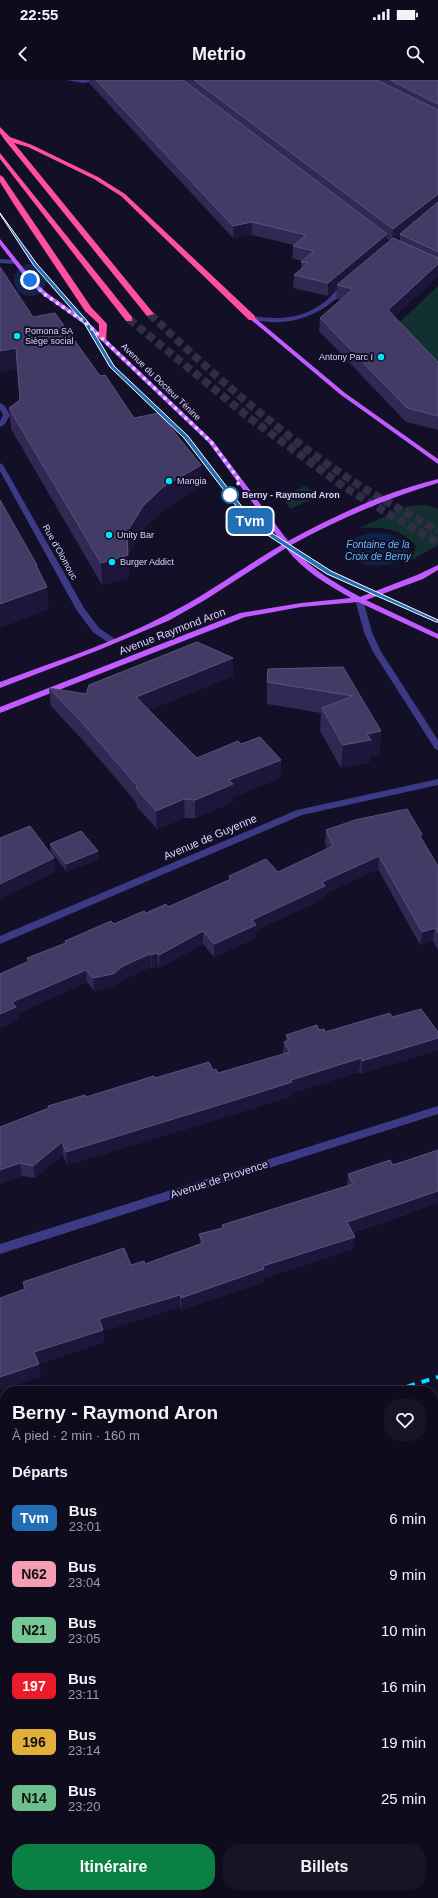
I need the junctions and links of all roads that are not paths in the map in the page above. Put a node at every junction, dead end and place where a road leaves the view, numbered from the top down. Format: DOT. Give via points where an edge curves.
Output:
graph roads {
  1 [pos="68,80"];
  2 [pos="98,80"];
  3 [pos="0,129"];
  4 [pos="6,138"];
  5 [pos="0,156"];
  6 [pos="0,177"];
  7 [pos="0,241"];
  8 [pos="3,249"];
  9 [pos="0,261"];
  10 [pos="16,262"];
  11 [pos="351,282"];
  12 [pos="150,314"];
  13 [pos="252,318"];
  14 [pos="130,319"];
  15 [pos="103,339"];
  16 [pos="0,405"];
  17 [pos="0,426"];
  18 [pos="438,462"];
  19 [pos="0,465"];
  20 [pos="438,481"];
  21 [pos="287,544"];
  22 [pos="438,567"];
  23 [pos="359,600"];
  24 [pos="438,638"];
  25 [pos="112,641"];
  26 [pos="0,685"];
  27 [pos="0,710"];
  28 [pos="438,747"];
  29 [pos="438,782"];
  30 [pos="0,940"];
  31 [pos="438,1110"];
  32 [pos="0,1248"];
  1 -- 2 [label="street"];
  3 -- 4 [label="highway"];
  4 -- 12 [label="highway"];
  4 -- 13 [label="highway" via="30,146 96,178 123,195"];
  5 -- 14 [label="highway"];
  6 -- 15 [label="highway" via="84,303 102,324"];
  7 -- 8 [label="main road, Avenue du Docteur Ténine"];
  8 -- 10 [label="main road, Avenue du Docteur Ténine"];
  9 -- 10 [label="street"];
  10 -- 15 [label="main road, Avenue du Docteur Ténine" via="44,294 86,323"];
  11 -- 13 [label="street" via="315,312 276,321"];
  13 -- 18 [label="main road" via="343,394"];
  15 -- 21 [label="main road, Avenue du Docteur Ténine" via="211,442"];
  16 -- 17 [label="street" via="7,415"];
  19 -- 25 [label="street, Rue d'Olomouc" via="80,609 96,630"];
  20 -- 21 [label="main road, Avenue Raymond Aron" via="412,488 336,518"];
  21 -- 23 [label="main road, Avenue du Docteur Ténine" via="296,557"];
  21 -- 25 [label="main road, Avenue Raymond Aron" via="191,606"];
  22 -- 23 [label="main road, Avenue Raymond Aron" via="420,578"];
  23 -- 24 [label="main road, Avenue du Docteur Ténine"];
  23 -- 27 [label="main road, Avenue Raymond Aron" via="300,605 243,615"];
  23 -- 28 [label="street" via="376,650"];
  25 -- 26 [label="main road, Avenue Raymond Aron"];
  29 -- 30 [label="street, Avenue de Guyenne" via="300,812"];
  31 -- 32 [label="street, Avenue de Provence"];
}
